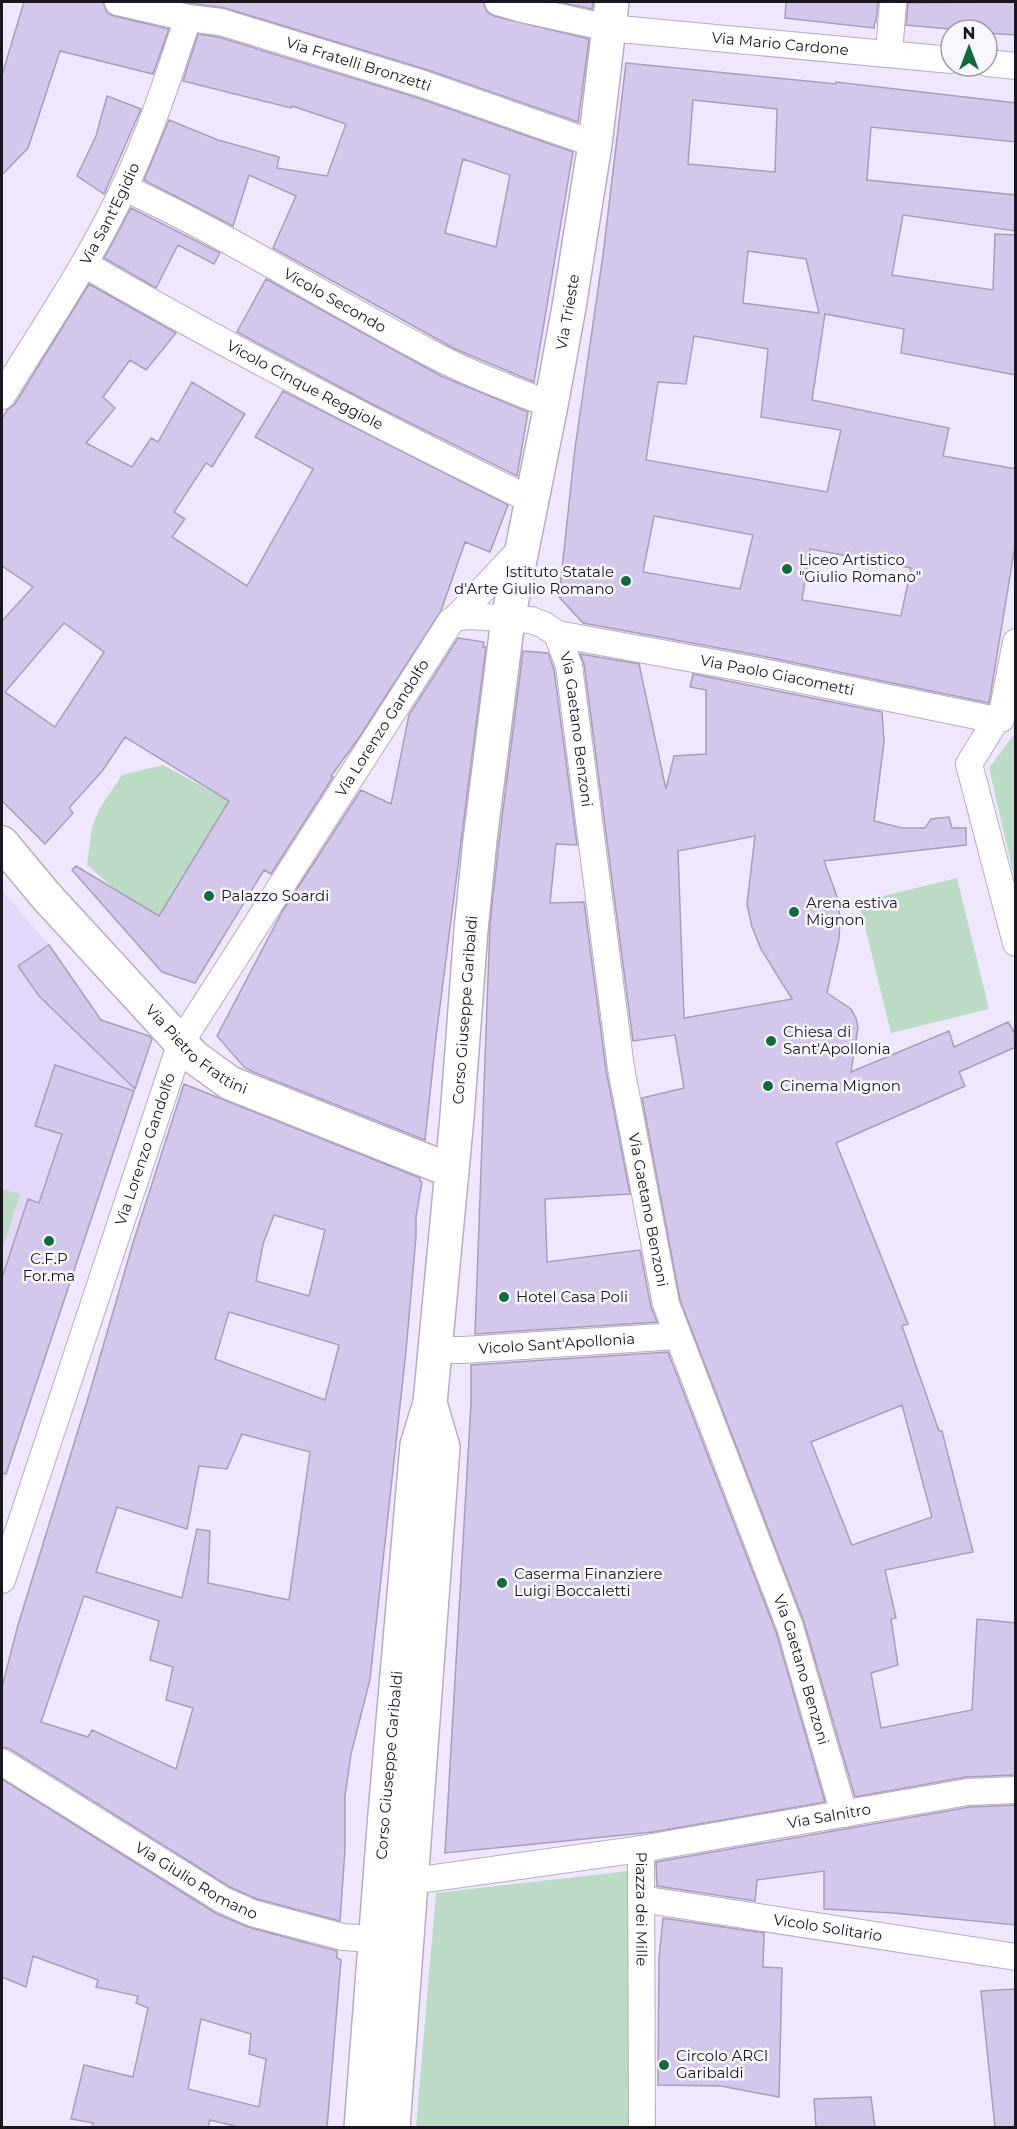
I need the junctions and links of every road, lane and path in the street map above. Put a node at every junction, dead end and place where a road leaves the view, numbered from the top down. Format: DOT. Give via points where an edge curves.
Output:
graph roads {
  1 [pos="118,2"];
  2 [pos="498,2"];
  3 [pos="893,2"];
  4 [pos="197,12"];
  5 [pos="611,15"];
  6 [pos="889,54"];
  7 [pos="939,59"];
  8 [pos="999,64"];
  9 [pos="1016,66"];
  10 [pos="595,144"];
  11 [pos="124,188"];
  12 [pos="84,264"];
  13 [pos="2,396"];
  14 [pos="551,405"];
  15 [pos="531,500"];
  16 [pos="521,549"];
  17 [pos="456,618"];
  18 [pos="508,619"];
  19 [pos="557,634"];
  20 [pos="1016,642"];
  21 [pos="996,720"];
  22 [pos="2,843"];
  23 [pos="1016,942"];
  24 [pos="181,1042"];
  25 [pos="452,1171"];
  26 [pos="677,1336"];
  27 [pos="435,1350"];
  28 [pos="430,1403"];
  29 [pos="2,1581"];
  30 [pos="2,1762"];
  31 [pos="1016,1790"];
  32 [pos="844,1814"];
  33 [pos="641,1849"];
  34 [pos="412,1881"];
  35 [pos="641,1899"];
  36 [pos="408,1921"];
  37 [pos="375,1939"];
  38 [pos="1016,1957"];
  39 [pos="361,2127"];
  40 [pos="393,2127"];
  41 [pos="642,2127"];
  1 -- 4 [label="street, Via Fratelli Bronzetti"];
  2 -- 5 [label="street, Via Mario Cardone" via="522,9"];
  3 -- 6 [label="street"];
  4 -- 10 [label="street, Via Fratelli Bronzetti"];
  4 -- 11 [label="street, Via Sant'Egidio"];
  5 -- 6 [label="street, Via Mario Cardone"];
  5 -- 10 [label="main road, Via Trieste"];
  6 -- 7 [label="street, Via Mario Cardone"];
  8 -- 9 [label="street"];
  10 -- 14 [label="main road, Via Trieste"];
  11 -- 12 [label="street, Via Sant'Egidio"];
  11 -- 14 [label="street, Vicolo Secondo" via="181,213 434,356"];
  12 -- 13 [label="street, Via Sant'Egidio"];
  12 -- 15 [label="street, Vicolo Cinque Reggiole" via="414,443"];
  14 -- 15 [label="main road, Via Trieste"];
  15 -- 16 [label="main road, Via Trieste"];
  16 -- 17 [label="street, Via Lorenzo Gandolfo"];
  16 -- 18 [label="main road, Via Trieste"];
  17 -- 18 [label="street"];
  17 -- 24 [label="street, Via Lorenzo Gandolfo"];
  18 -- 19 [label="street, Via Gaetano Benzoni" via="531,620"];
  18 -- 25 [label="main road, Corso Giuseppe Garibaldi" via="480,840"];
  19 -- 21 [label="street, Via Paolo Giacometti"];
  19 -- 26 [label="street, Via Gaetano Benzoni" via="569,666 621,1068 666,1304"];
  20 -- 21 [label="street" via="1001,719"];
  21 -- 23 [label="street" via="969,764"];
  22 -- 24 [label="main road, Via Pietro Frattini"];
  24 -- 25 [label="main road, Via Pietro Frattini" via="194,1057 230,1083"];
  24 -- 29 [label="street, Via Lorenzo Gandolfo"];
  25 -- 27 [label="main road, Corso Giuseppe Garibaldi"];
  26 -- 27 [label="street, Vicolo Sant'Apollonia"];
  26 -- 32 [label="street, Via Gaetano Benzoni" via="790,1627"];
  27 -- 28 [label="main road, Corso Giuseppe Garibaldi"];
  28 -- 34 [label="main road, Corso Giuseppe Garibaldi" via="443,1447"];
  28 -- 37 [label="main road, Corso Giuseppe Garibaldi" via="417,1445"];
  30 -- 37 [label="street, Via Giulio Romano" via="223,1900 252,1913 343,1937"];
  31 -- 32 [label="street, Via Salnitro" via="968,1792"];
  32 -- 33 [label="street, Via Salnitro"];
  33 -- 34 [label="street, Piazza dei Mille"];
  33 -- 35 [label="street, Piazza dei Mille"];
  34 -- 36 [label="main road, Corso Giuseppe Garibaldi"];
  35 -- 38 [label="street, Vicolo Solitario"];
  35 -- 41 [label="street, Piazza dei Mille"];
  36 -- 37 [label="street, Via Giulio Romano" via="391,1934"];
  36 -- 40 [label="main road, Corso Giuseppe Garibaldi"];
  37 -- 39 [label="main road, Corso Giuseppe Garibaldi"];
}
